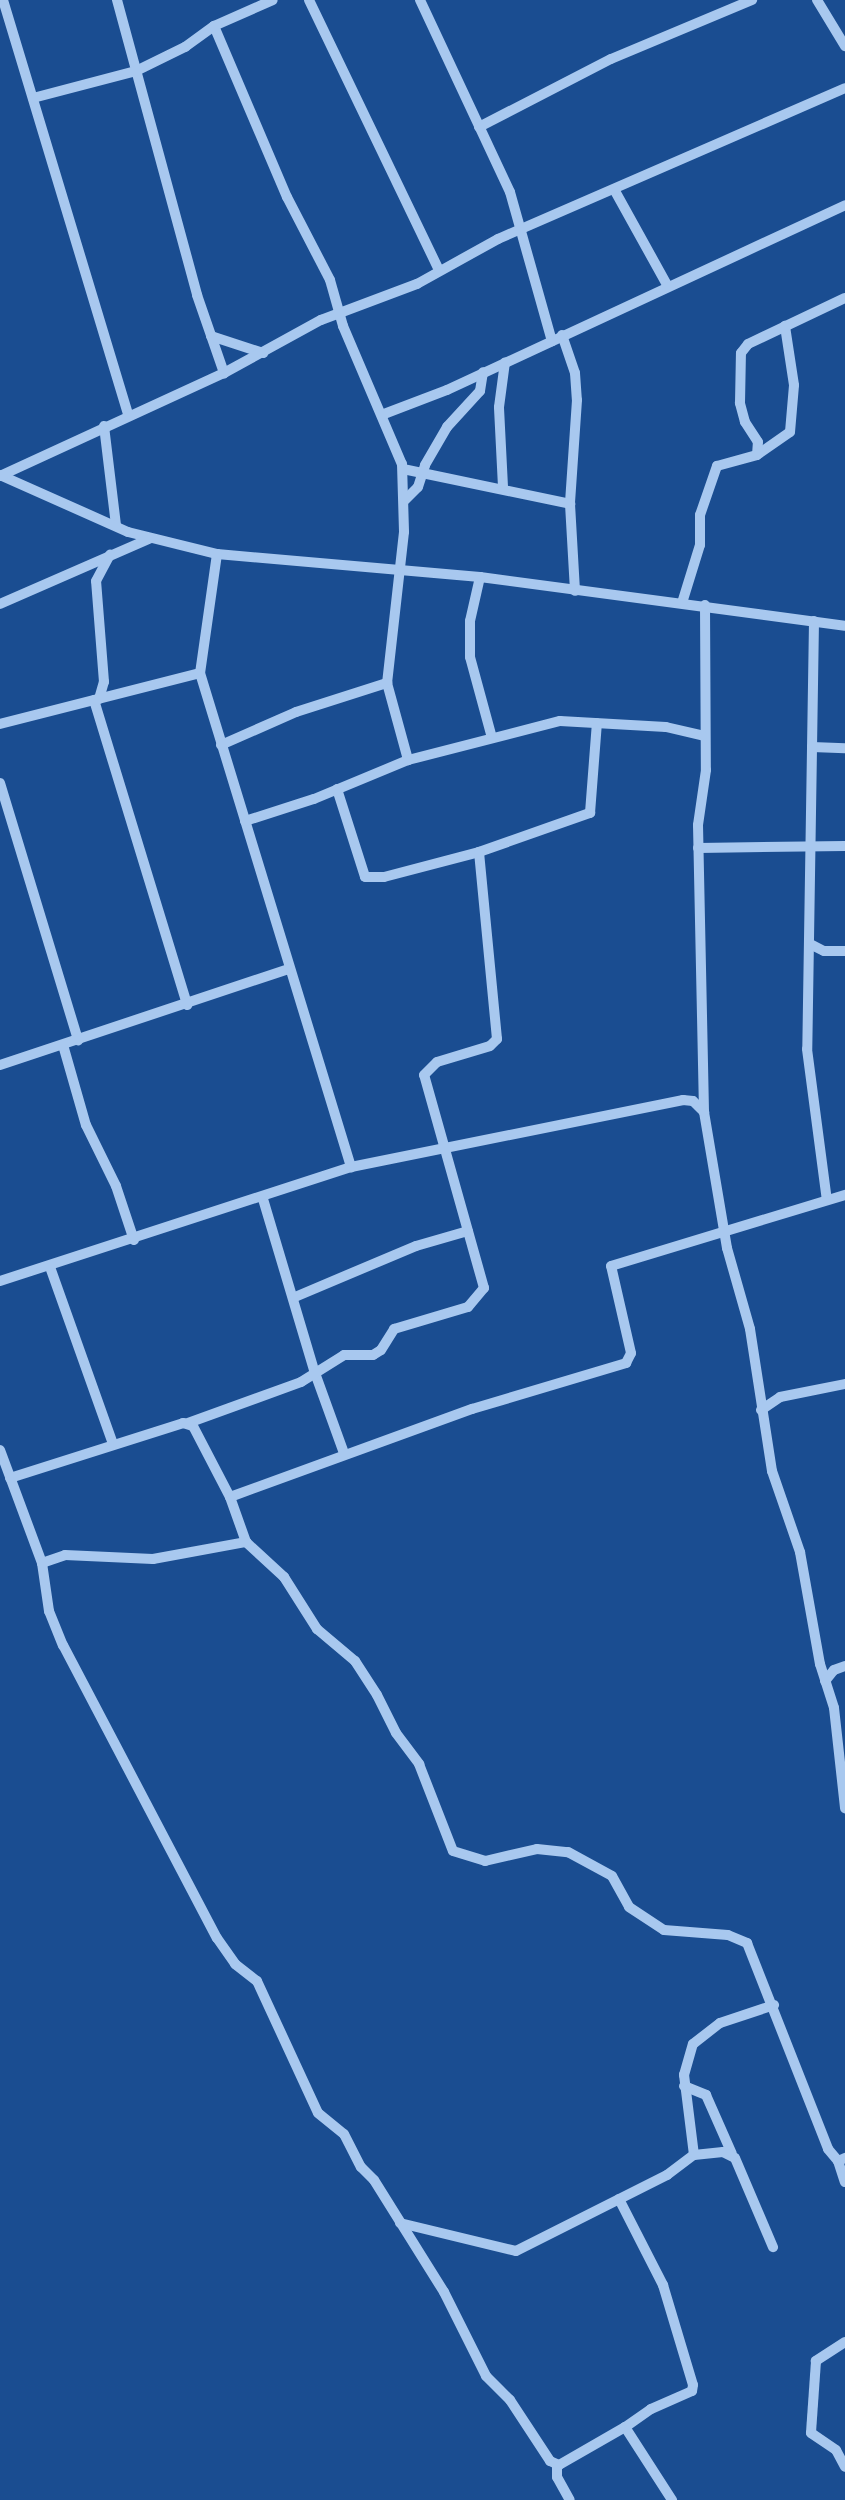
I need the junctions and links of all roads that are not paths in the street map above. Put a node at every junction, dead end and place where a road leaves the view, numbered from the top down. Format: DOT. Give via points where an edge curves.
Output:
graph roads {
  1 [pos="4,0"];
  2 [pos="117,0"];
  3 [pos="274,0"];
  4 [pos="309,0"];
  5 [pos="420,0"];
  6 [pos="752,0"];
  7 [pos="817,0"];
  8 [pos="214,26"];
  9 [pos="845,46"];
  10 [pos="136,71"];
  11 [pos="845,88"];
  12 [pos="33,98"];
  13 [pos="479,127"];
  14 [pos="615,191"];
  15 [pos="845,205"];
  16 [pos="523,229"];
  17 [pos="439,270"];
  18 [pos="667,285"];
  19 [pos="845,298"];
  20 [pos="832,304"];
  21 [pos="845,309"];
  22 [pos="341,312"];
  23 [pos="785,326"];
  24 [pos="562,335"];
  25 [pos="211,337"];
  26 [pos="552,341"];
  27 [pos="263,353"];
  28 [pos="505,362"];
  29 [pos="483,372"];
  30 [pos="224,373"];
  31 [pos="384,414"];
  32 [pos="128,415"];
  33 [pos="104,426"];
  34 [pos="757,455"];
  35 [pos="403,469"];
  36 [pos="421,476"];
  37 [pos="503,487"];
  38 [pos="405,500"];
  39 [pos="570,504"];
  40 [pos="116,525"];
  41 [pos="149,539"];
  42 [pos="217,554"];
  43 [pos="110,555"];
  44 [pos="400,569"];
  45 [pos="480,577"];
  46 [pos="575,591"];
  47 [pos="682,603"];
  48 [pos="0,604"];
  49 [pos="705,605"];
  50 [pos="814,621"];
  51 [pos="845,626"];
  52 [pos="200,673"];
  53 [pos="387,683"];
  54 [pos="96,699"];
  55 [pos="597,723"];
  56 [pos="0,724"];
  57 [pos="702,736"];
  58 [pos="492,738"];
  59 [pos="221,745"];
  60 [pos="812,747"];
  61 [pos="845,748"];
  62 [pos="408,760"];
  63 [pos="0,783"];
  64 [pos="337,789"];
  65 [pos="245,821"];
  66 [pos="810,846"];
  67 [pos="845,846"];
  68 [pos="698,848"];
  69 [pos="479,852"];
  70 [pos="812,945"];
  71 [pos="845,951"];
  72 [pos="289,969"];
  73 [pos="187,1005"];
  74 [pos="78,1041"];
  75 [pos="63,1045"];
  76 [pos="0,1065"];
  77 [pos="704,1112"];
  78 [pos="442,1150"];
  79 [pos="351,1167"];
  80 [pos="845,1195"];
  81 [pos="263,1199"];
  82 [pos="827,1200"];
  83 [pos="726,1230"];
  84 [pos="468,1231"];
  85 [pos="134,1241"];
  86 [pos="50,1267"];
  87 [pos="0,1281"];
  88 [pos="295,1297"];
  89 [pos="314,1373"];
  90 [pos="845,1384"];
  91 [pos="761,1410"];
  92 [pos="188,1423"];
  93 [pos="113,1444"];
  94 [pos="0,1450"];
  95 [pos="345,1453"];
  96 [pos="10,1478"];
  97 [pos="230,1497"];
  98 [pos="246,1542"];
  99 [pos="42,1563"];
  100 [pos="845,1666"];
  101 [pos="825,1681"];
  102 [pos="845,1808"];
  103 [pos="774,2005"];
  104 [pos="684,2086"];
  105 [pos="732,2154"];
  106 [pos="694,2155"];
  107 [pos="841,2159"];
  108 [pos="845,2182"];
  109 [pos="619,2199"];
  110 [pos="400,2223"];
  111 [pos="773,2247"];
  112 [pos="845,2342"];
  113 [pos="625,2427"];
  114 [pos="557,2466"];
  115 [pos="845,2467"];
  116 [pos="570,2500"];
  117 [pos="672,2500"];
  1 -- 12 [label="street"];
  2 -- 10 [label="street"];
  3 -- 8 [label="street"];
  4 -- 17 [label="street"];
  5 -- 13 [label="street"];
  6 -- 13 [label="street" via="611,59"];
  7 -- 9 [label="street"];
  8 -- 10 [label="street" via="185,47"];
  8 -- 22 [label="street"];
  10 -- 12 [label="street"];
  10 -- 25 [label="street"];
  11 -- 14 [label="street"];
  12 -- 32 [label="street"];
  13 -- 16 [label="street"];
  14 -- 16 [label="street"];
  14 -- 18 [label="street"];
  15 -- 18 [label="street"];
  16 -- 17 [label="street"];
  16 -- 26 [label="street"];
  17 -- 22 [label="street" via="417,284"];
  18 -- 24 [label="street"];
  19 -- 20 [label="street"];
  20 -- 21 [label="street"];
  20 -- 23 [label="street"];
  22 -- 27 [label="street" via="279,340"];
  22 -- 31 [label="street" via="346,333"];
  23 -- 34 [label="street" via="794,385 792,425 786,436"];
  23 -- 34 [label="street" via="741,353 740,403 758,442"];
  24 -- 26 [label="street"];
  24 -- 39 [label="street" via="575,373 577,400"];
  25 -- 27 [label="street"];
  25 -- 30 [label="street"];
  26 -- 28 [label="street"];
  27 -- 30 [label="street"];
  28 -- 29 [label="street"];
  28 -- 37 [label="street" via="499,407"];
  29 -- 31 [label="street"];
  29 -- 36 [label="street" via="480,391 447,427"];
  30 -- 32 [label="street"];
  31 -- 35 [label="street"];
  32 -- 33 [label="street"];
  33 -- 40 [label="street"];
  33 -- 40 [label="street" via="0,475"];
  34 -- 47 [label="street" via="728,460 716,469 700,515 700,545"];
  35 -- 36 [label="street"];
  35 -- 38 [label="street"];
  36 -- 37 [label="street"];
  36 -- 38 [label="street"];
  37 -- 39 [label="street"];
  38 -- 44 [label="street"];
  39 -- 46 [label="street"];
  40 -- 41 [label="street"];
  41 -- 42 [label="street"];
  41 -- 43 [label="street"];
  42 -- 44 [label="street"];
  42 -- 52 [label="street"];
  43 -- 48 [label="street"];
  43 -- 54 [label="street" via="96,581 104,682"];
  44 -- 45 [label="street"];
  44 -- 53 [label="street"];
  45 -- 46 [label="street"];
  45 -- 58 [label="street" via="470,621 470,657"];
  46 -- 47 [label="street"];
  47 -- 49 [label="street"];
  49 -- 50 [label="street"];
  49 -- 57 [label="street"];
  50 -- 51 [label="street"];
  50 -- 60 [label="street"];
  52 -- 54 [label="street"];
  52 -- 59 [label="street"];
  53 -- 59 [label="street" via="296,712"];
  53 -- 62 [label="street"];
  54 -- 56 [label="street"];
  54 -- 73 [label="street"];
  55 -- 57 [label="street" via="666,727"];
  55 -- 58 [label="street" via="560,721"];
  55 -- 69 [label="street" via="590,813"];
  57 -- 68 [label="street" via="706,770"];
  58 -- 62 [label="street"];
  59 -- 65 [label="street"];
  60 -- 61 [label="street"];
  60 -- 66 [label="street"];
  62 -- 64 [label="street"];
  63 -- 74 [label="street"];
  64 -- 65 [label="street"];
  64 -- 69 [label="street" via="365,877 384,877"];
  65 -- 72 [label="street"];
  66 -- 67 [label="street"];
  66 -- 68 [label="street"];
  66 -- 70 [label="street"];
  68 -- 77 [label="street"];
  69 -- 78 [label="street" via="498,1034 490,1046 437,1062 425,1071"];
  70 -- 71 [label="street" via="824,951"];
  70 -- 82 [label="street" via="807,1049"];
  72 -- 73 [label="street"];
  72 -- 79 [label="street"];
  73 -- 74 [label="street"];
  74 -- 75 [label="street"];
  75 -- 76 [label="street"];
  75 -- 85 [label="street" via="86,1125 116,1186"];
  77 -- 78 [label="street" via="693,1101 683,1100"];
  77 -- 83 [label="street"];
  78 -- 79 [label="street"];
  78 -- 84 [label="street"];
  79 -- 81 [label="street"];
  80 -- 82 [label="street"];
  81 -- 85 [label="street"];
  81 -- 88 [label="street"];
  82 -- 83 [label="street"];
  83 -- 91 [label="street" via="750,1329"];
  83 -- 95 [label="street" via="611,1266 631,1353 626,1363 508,1397 402,1438"];
  84 -- 88 [label="street" via="416,1246"];
  84 -- 89 [label="street" via="484,1288 468,1307 397,1327 373,1355 344,1356"];
  85 -- 86 [label="street"];
  86 -- 87 [label="street"];
  86 -- 93 [label="street"];
  88 -- 89 [label="street"];
  89 -- 92 [label="street"];
  89 -- 95 [label="street"];
  90 -- 91 [label="street" via="783,1396"];
  91 -- 101 [label="street" via="772,1471 800,1552"];
  92 -- 93 [label="street"];
  92 -- 97 [label="street"];
  93 -- 96 [label="street"];
  94 -- 96 [label="street"];
  95 -- 97 [label="street"];
  96 -- 99 [label="street"];
  97 -- 98 [label="street"];
  98 -- 99 [label="street" via="153,1559 65,1555"];
  98 -- 103 [label="street" via="284,1577 317,1629 355,1661 419,1764 453,1851 485,1861 550,1849 594,1864 612,1876 629,1907 664,1930 728,1935 747,1943"];
  99 -- 110 [label="street" via="49,1611 63,1644 220,1944 235,1964 257,1981 318,2112 344,2134"];
  100 -- 101 [label="street"];
  101 -- 102 [label="street" via="834,1708"];
  103 -- 104 [label="street" via="708,2029 690,2051"];
  103 -- 107 [label="street" via="820,2128"];
  104 -- 105 [label="street" via="706,2095"];
  104 -- 106 [label="street"];
  105 -- 106 [label="street"];
  105 -- 111 [label="street"];
  106 -- 109 [label="street"];
  107 -- 108 [label="street"];
  109 -- 110 [label="street" via="512,2252"];
  109 -- 113 [label="street" via="663,2286 693,2385 692,2391"];
  110 -- 114 [label="street" via="444,2292 486,2376 510,2399 545,2455"];
  112 -- 115 [label="street" via="816,2361 811,2434 836,2450"];
  113 -- 114 [label="street"];
  113 -- 117 [label="street"];
  114 -- 116 [label="street" via="557,2477"];
}
